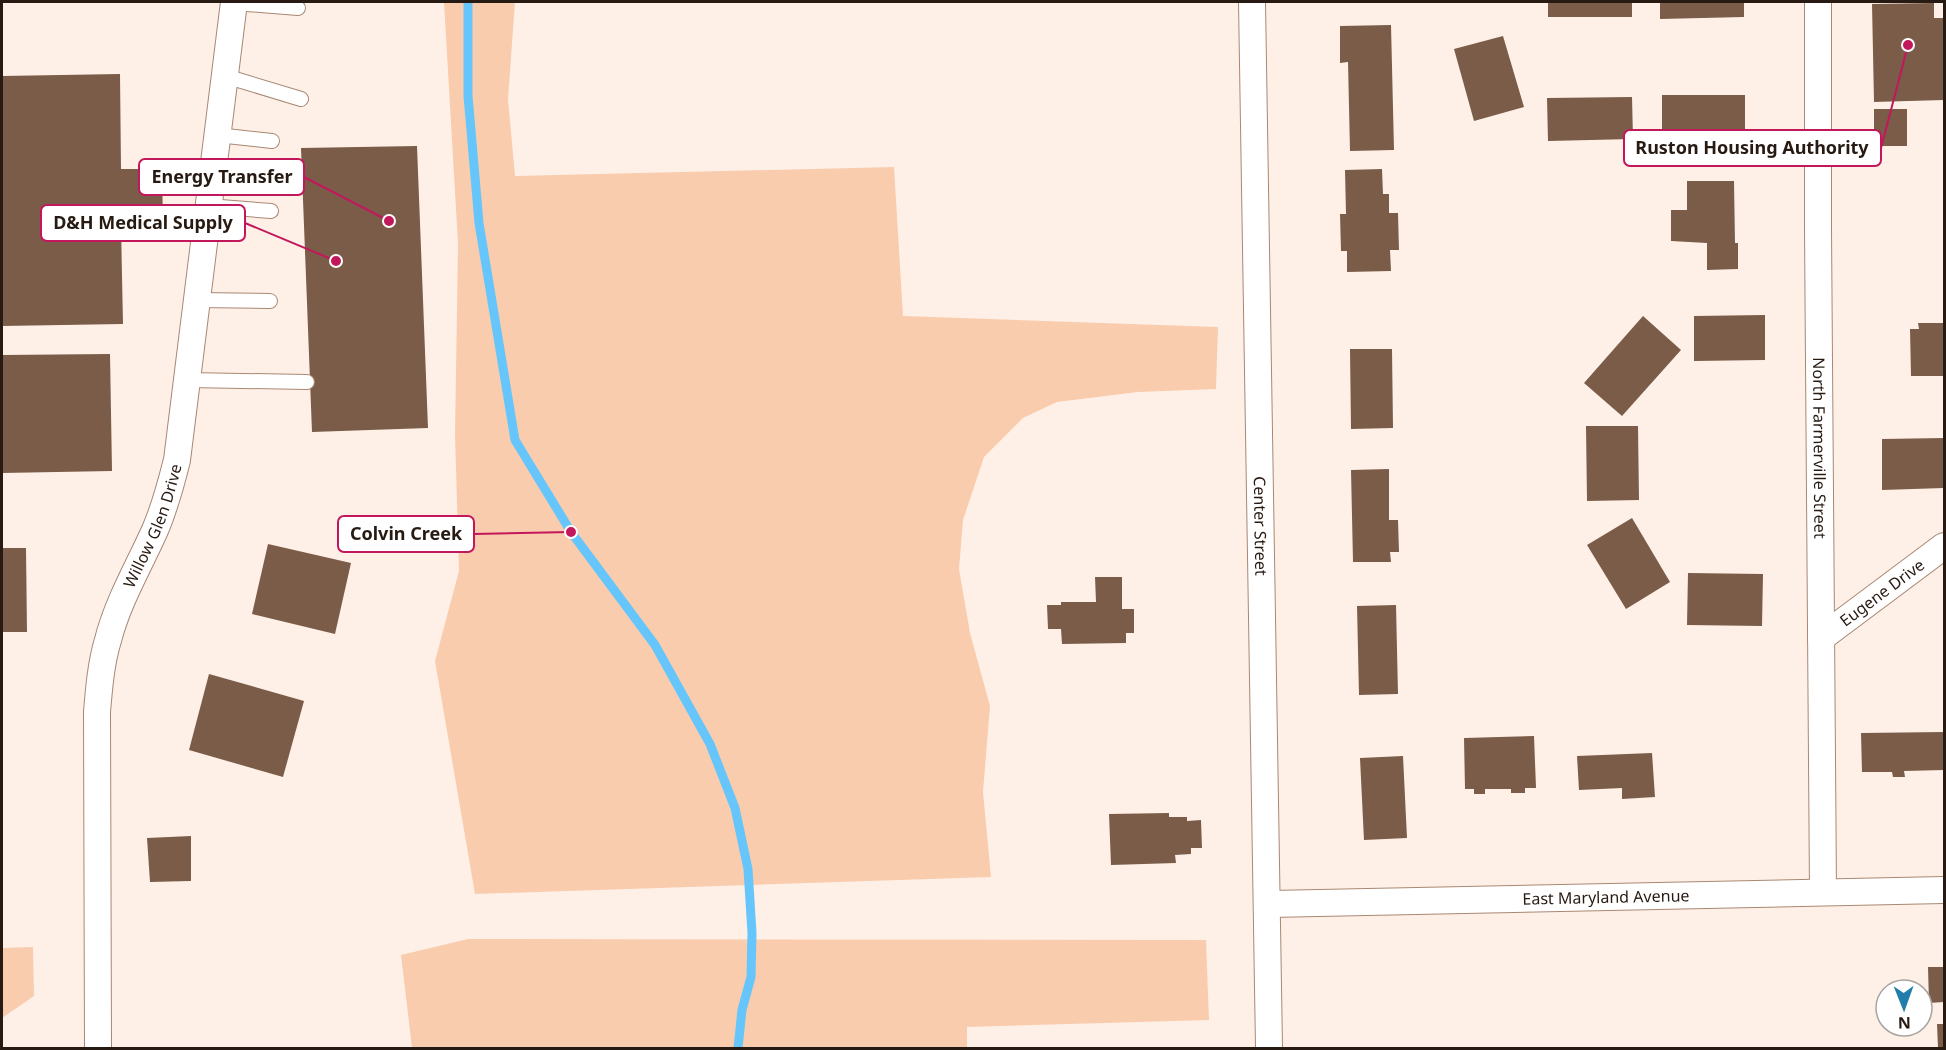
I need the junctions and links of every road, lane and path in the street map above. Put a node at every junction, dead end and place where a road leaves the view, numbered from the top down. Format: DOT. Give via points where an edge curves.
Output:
graph roads {
  1 [pos="234,2"];
  2 [pos="1252,2"];
  3 [pos="1818,2"];
  4 [pos="298,8"];
  5 [pos="225,76"];
  6 [pos="301,99"];
  7 [pos="218,135"];
  8 [pos="272,141"];
  9 [pos="208,206"];
  10 [pos="271,211"];
  11 [pos="197,300"];
  12 [pos="270,301"];
  13 [pos="187,380"];
  14 [pos="307,382"];
  15 [pos="1944,546"];
  16 [pos="1821,638"];
  17 [pos="1944,890"];
  18 [pos="1823,892"];
  19 [pos="1268,904"];
  20 [pos="98,1048"];
  21 [pos="1269,1048"];
  1 -- 4 [label="lane"];
  1 -- 5 [label="street, Willow Glen Drive"];
  2 -- 19 [label="street, Center Street"];
  3 -- 16 [label="street, North Farmerville Street"];
  5 -- 6 [label="lane"];
  5 -- 7 [label="street, Willow Glen Drive"];
  7 -- 8 [label="lane"];
  7 -- 9 [label="street, Willow Glen Drive"];
  9 -- 10 [label="lane"];
  9 -- 11 [label="street, Willow Glen Drive"];
  11 -- 12 [label="lane"];
  11 -- 13 [label="street, Willow Glen Drive"];
  13 -- 14 [label="lane"];
  13 -- 20 [label="street, Willow Glen Drive" via="177,460 168,494 112,629 100,679"];
  15 -- 16 [label="street, Eugene Drive"];
  16 -- 18 [label="street, North Farmerville Street"];
  17 -- 18 [label="street, East Maryland Avenue"];
  18 -- 19 [label="street, East Maryland Avenue"];
  19 -- 21 [label="street, Center Street"];
}
